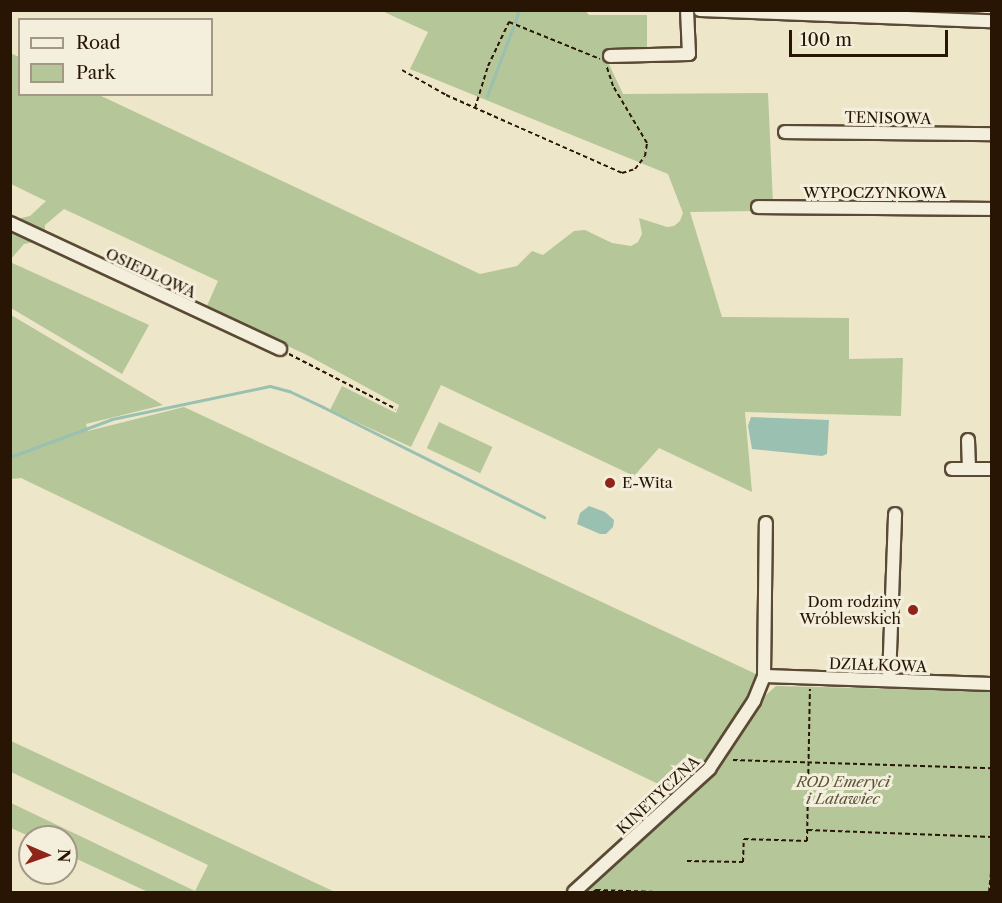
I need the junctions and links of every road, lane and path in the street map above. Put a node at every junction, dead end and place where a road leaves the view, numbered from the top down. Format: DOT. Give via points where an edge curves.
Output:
graph roads {
  1 [pos="687,10"];
  2 [pos="700,10"];
  3 [pos="992,21"];
  4 [pos="610,56"];
  5 [pos="402,70"];
  6 [pos="475,108"];
  7 [pos="784,132"];
  8 [pos="992,134"];
  9 [pos="758,207"];
  10 [pos="992,209"];
  11 [pos="10,223"];
  12 [pos="280,349"];
  13 [pos="396,409"];
  14 [pos="968,440"];
  15 [pos="952,469"];
  16 [pos="969,469"];
  17 [pos="992,469"];
  18 [pos="895,514"];
  19 [pos="766,523"];
  20 [pos="764,676"];
  21 [pos="810,678"];
  22 [pos="889,680"];
  23 [pos="992,684"];
  24 [pos="733,760"];
  25 [pos="809,762"];
  26 [pos="992,768"];
  27 [pos="808,830"];
  28 [pos="992,837"];
  29 [pos="687,861"];
  30 [pos="992,861"];
  31 [pos="574,892"];
  32 [pos="593,892"];
  33 [pos="658,892"];
  34 [pos="989,892"];
  1 -- 4 [label="street" via="689,54"];
  2 -- 3 [label="street"];
  5 -- 6 [label="path"];
  6 -- 6 [label="path" via="622,173 635,169 645,156 647,143 641,129 613,86 604,61 509,22 488,66"];
  7 -- 8 [label="street, TENISOWA"];
  9 -- 10 [label="street, WYPOCZYNKOWA"];
  11 -- 12 [label="street, OSIEDLOWA"];
  12 -- 13 [label="path"];
  14 -- 16 [label="street"];
  15 -- 16 [label="street"];
  16 -- 17 [label="street"];
  18 -- 22 [label="street"];
  19 -- 20 [label="street"];
  20 -- 21 [label="street, DZIAŁKOWA"];
  20 -- 31 [label="street, KINETYCZNA" via="754,701 710,769"];
  21 -- 22 [label="street, DZIAŁKOWA"];
  21 -- 25 [label="path"];
  22 -- 23 [label="street, DZIAŁKOWA"];
  24 -- 25 [label="path"];
  25 -- 26 [label="path"];
  25 -- 27 [label="path"];
  27 -- 28 [label="path"];
  27 -- 29 [label="path" via="807,841 744,839 743,862"];
  30 -- 34 [label="path"];
  32 -- 33 [label="path"];
}
